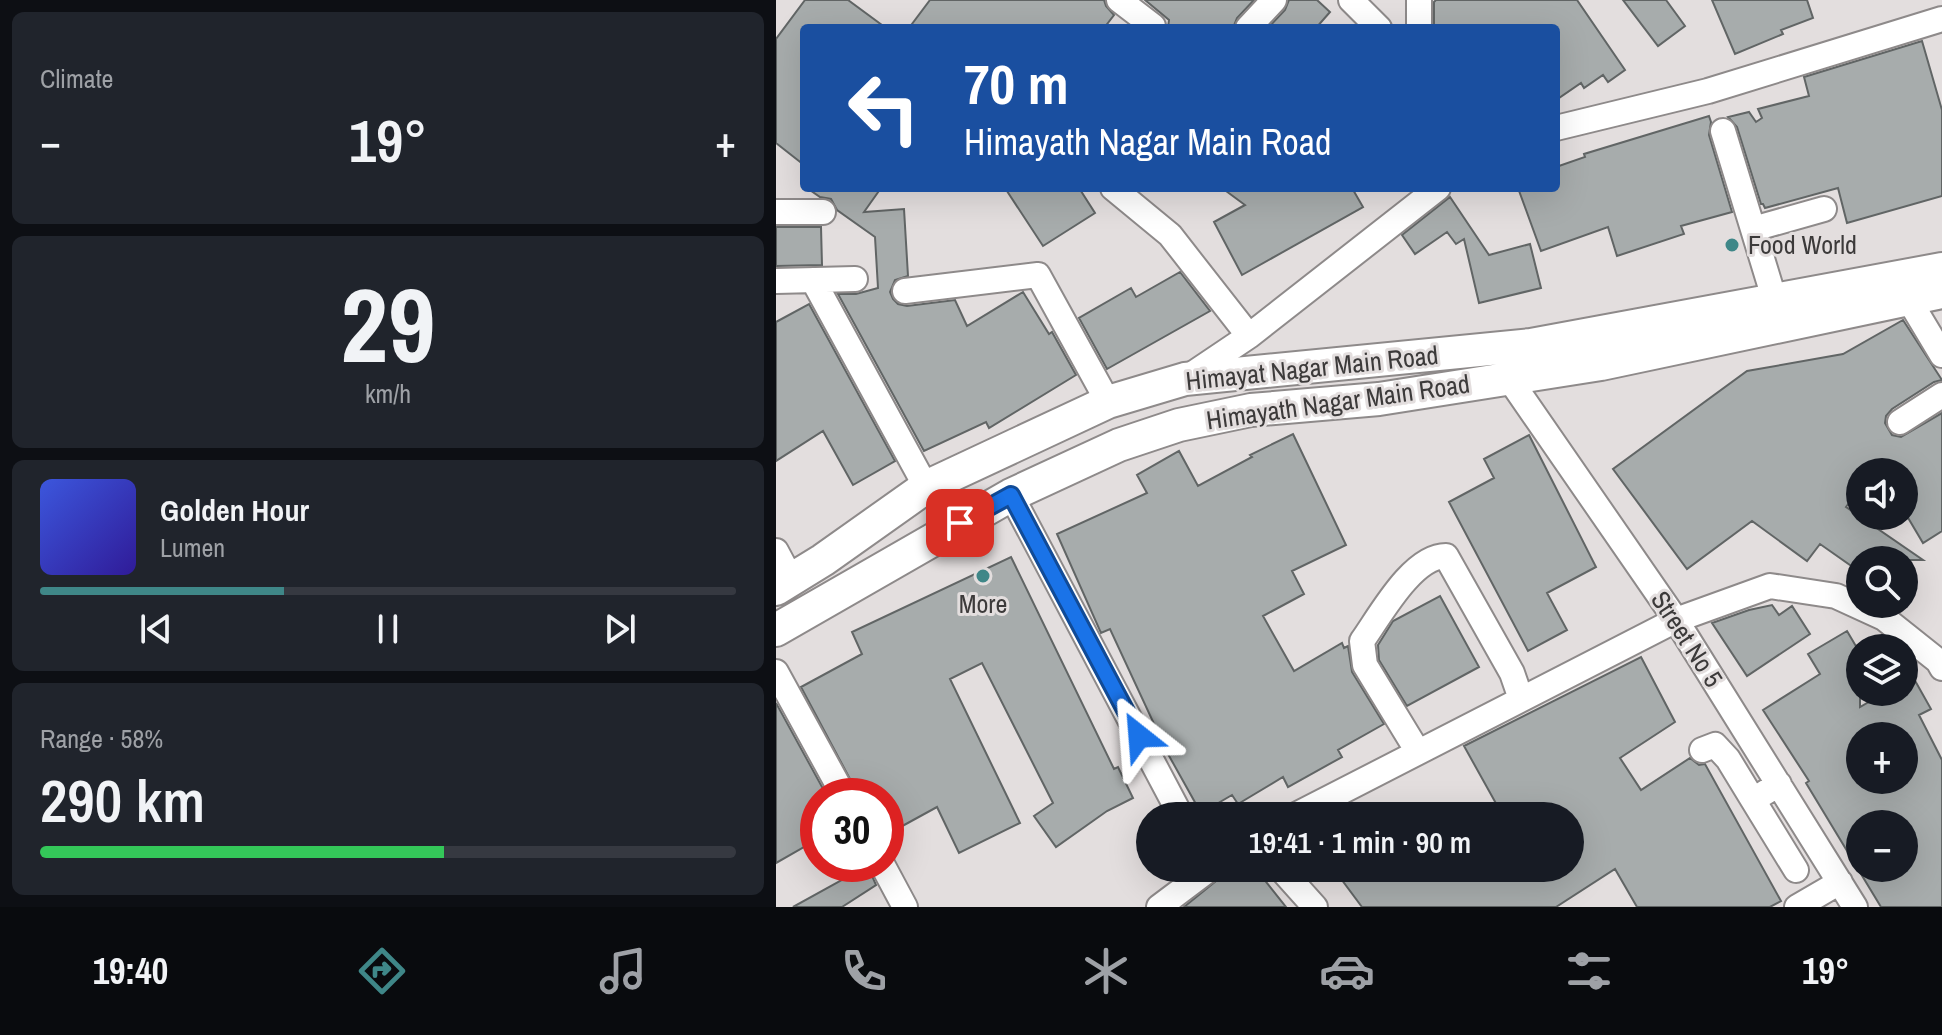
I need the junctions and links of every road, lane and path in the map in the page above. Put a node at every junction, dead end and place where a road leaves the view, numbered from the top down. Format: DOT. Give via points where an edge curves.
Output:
graph roads {
  1 [pos="1119,0"];
  2 [pos="1274,0"];
  3 [pos="1351,0"];
  4 [pos="1419,0"];
  5 [pos="1942,19"];
  6 [pos="1150,24"];
  7 [pos="1252,24"];
  8 [pos="1375,24"];
  9 [pos="1419,24"];
  10 [pos="1560,127"];
  11 [pos="1723,131"];
  12 [pos="1118,192"];
  13 [pos="1433,192"];
  14 [pos="1824,209"];
  15 [pos="776,212"];
  16 [pos="823,212"];
  17 [pos="1753,229"];
  18 [pos="1942,269"];
  19 [pos="855,279"];
  20 [pos="813,280"];
  21 [pos="776,281"];
  22 [pos="905,291"];
  23 [pos="1942,292"];
  24 [pos="1774,298"];
  25 [pos="1909,300"];
  26 [pos="1249,336"];
  27 [pos="1942,355"];
  28 [pos="1508,377"];
  29 [pos="1185,379"];
  30 [pos="1942,395"];
  31 [pos="1108,402"];
  32 [pos="1900,422"];
  33 [pos="926,487"];
  34 [pos="1011,495"];
  35 [pos="776,551"];
  36 [pos="784,584"];
  37 [pos="1676,620"];
  38 [pos="776,630"];
  39 [pos="1942,668"];
  40 [pos="776,672"];
  41 [pos="1521,699"];
  42 [pos="1702,750"];
  43 [pos="1418,752"];
  44 [pos="834,778"];
  45 [pos="1779,784"];
  46 [pos="1753,800"];
  47 [pos="1174,802"];
  48 [pos="1321,802"];
  49 [pos="1796,870"];
  50 [pos="892,882"];
  51 [pos="1192,882"];
  52 [pos="1293,882"];
  53 [pos="1840,882"];
  54 [pos="905,907"];
  55 [pos="1159,907"];
  56 [pos="1315,907"];
  57 [pos="1797,907"];
  58 [pos="1855,907"];
  1 -- 6 [label="street"];
  2 -- 7 [label="street"];
  3 -- 8 [label="street"];
  4 -- 9 [label="street"];
  5 -- 10 [label="street" via="1708,91"];
  11 -- 17 [label="street"];
  12 -- 26 [label="street" via="1170,235"];
  13 -- 26 [label="street"];
  14 -- 17 [label="street"];
  15 -- 16 [label="street"];
  17 -- 24 [label="street"];
  18 -- 24 [label="main road, Himayat Nagar Main Road"];
  19 -- 20 [label="street"];
  20 -- 21 [label="street"];
  20 -- 33 [label="street"];
  22 -- 31 [label="street" via="1038,275"];
  23 -- 25 [label="main road, Himayath Nagar Main Road"];
  24 -- 29 [label="main road, Himayat Nagar Main Road" via="1531,345"];
  25 -- 27 [label="street"];
  25 -- 28 [label="main road, Himayath Nagar Main Road" via="1601,364"];
  26 -- 29 [label="street"];
  28 -- 34 [label="main road, Himayath Nagar Main Road" via="1379,399 1251,410 1179,425 1119,445"];
  28 -- 37 [label="street, Street No 5"];
  29 -- 31 [label="main road, Himayat Nagar Main Road"];
  30 -- 32 [label="street"];
  31 -- 33 [label="main road, Himayat Nagar Main Road"];
  33 -- 36 [label="main road, Himayat Nagar Main Road"];
  34 -- 38 [label="main road, Himayath Nagar Main Road"];
  34 -- 47 [label="street"];
  35 -- 36 [label="street"];
  37 -- 39 [label="street" via="1770,586 1836,596 1884,618"];
  37 -- 41 [label="street"];
  37 -- 45 [label="street, Street No 5"];
  40 -- 44 [label="street"];
  41 -- 43 [label="street"];
  41 -- 43 [label="street" via="1512,673 1446,556 1438,556 1410,575 1362,641 1365,665"];
  42 -- 46 [label="street" via="1715,745"];
  43 -- 48 [label="street"];
  45 -- 46 [label="street"];
  45 -- 53 [label="street, Street No 5"];
  46 -- 49 [label="street"];
  50 -- 54 [label="street"];
  51 -- 55 [label="street"];
  52 -- 56 [label="street"];
  53 -- 57 [label="street"];
  53 -- 58 [label="street, Street No 5"];
}
